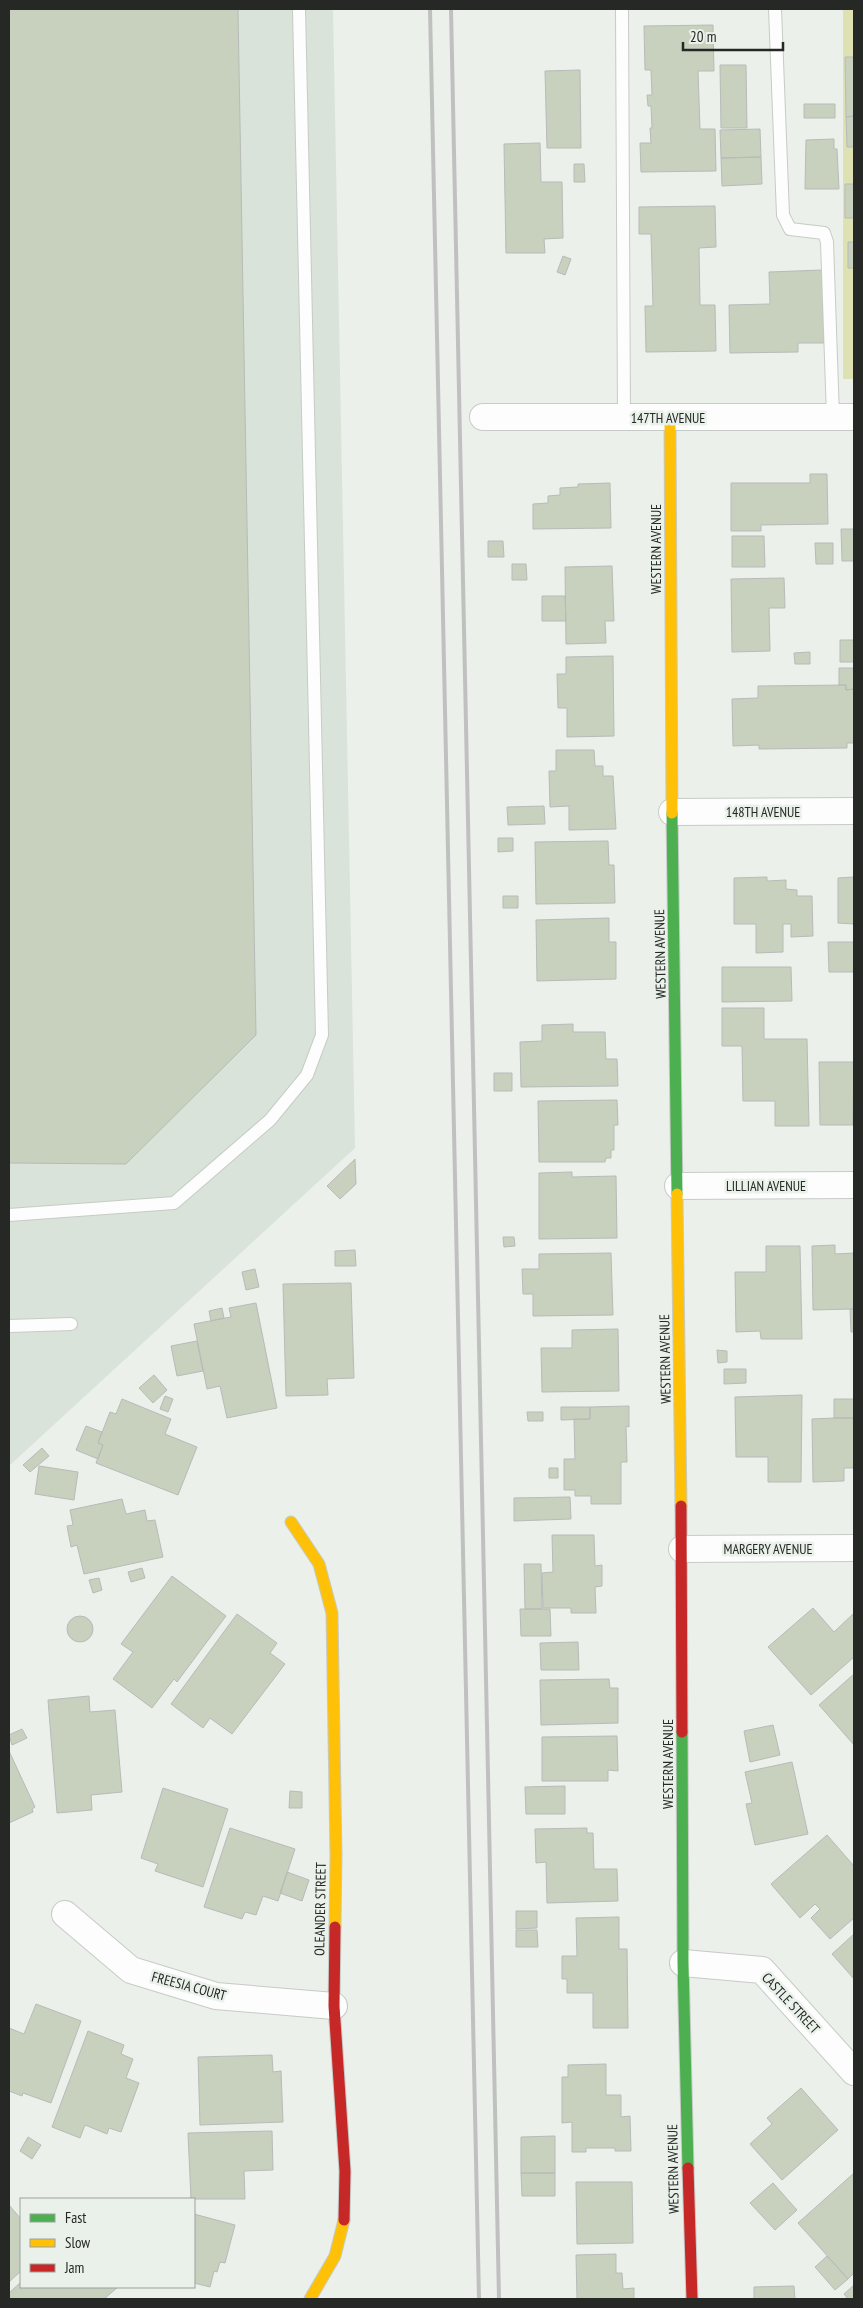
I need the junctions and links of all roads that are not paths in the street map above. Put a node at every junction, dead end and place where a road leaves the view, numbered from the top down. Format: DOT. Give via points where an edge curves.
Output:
graph roads {
  1 [pos="299,9"];
  2 [pos="622,9"];
  3 [pos="775,9"];
  4 [pos="483,417"];
  5 [pos="843,417"];
  6 [pos="624,418"];
  7 [pos="670,419"];
  8 [pos="854,811"];
  9 [pos="672,812"];
  10 [pos="854,1185"];
  11 [pos="678,1186"];
  12 [pos="9,1214"];
  13 [pos="71,1324"];
  14 [pos="9,1326"];
  15 [pos="291,1522"];
  16 [pos="854,1548"];
  17 [pos="682,1549"];
  18 [pos="65,1914"];
  19 [pos="683,1964"];
  20 [pos="334,2006"];
  21 [pos="854,2072"];
  22 [pos="310,2299"];
  23 [pos="692,2299"];
  1 -- 12 [label="lane" via="322,1035 307,1075 270,1120 174,1204"];
  2 -- 6 [label="lane"];
  3 -- 5 [label="lane" via="783,215 790,229 824,233 827,242"];
  4 -- 6 [label="street, 147TH AVENUE"];
  5 -- 7 [label="street, 147TH AVENUE"];
  6 -- 7 [label="street, 147TH AVENUE"];
  7 -- 9 [label="street, WESTERN AVENUE"];
  8 -- 9 [label="street, 148TH AVENUE"];
  9 -- 11 [label="street, WESTERN AVENUE"];
  10 -- 11 [label="street, LILLIAN AVENUE"];
  11 -- 17 [label="street, WESTERN AVENUE"];
  13 -- 14 [label="lane"];
  15 -- 20 [label="street, OLEANDER STREET" via="319,1564 332,1613 336,1856"];
  16 -- 17 [label="street, MARGERY AVENUE"];
  17 -- 19 [label="street, WESTERN AVENUE"];
  18 -- 20 [label="street, FREESIA COURT" via="131,1970 216,1996"];
  19 -- 21 [label="street, CASTLE STREET" via="762,1970"];
  19 -- 23 [label="street, WESTERN AVENUE"];
  20 -- 22 [label="street, OLEANDER STREET" via="345,2216 335,2256"];
}
